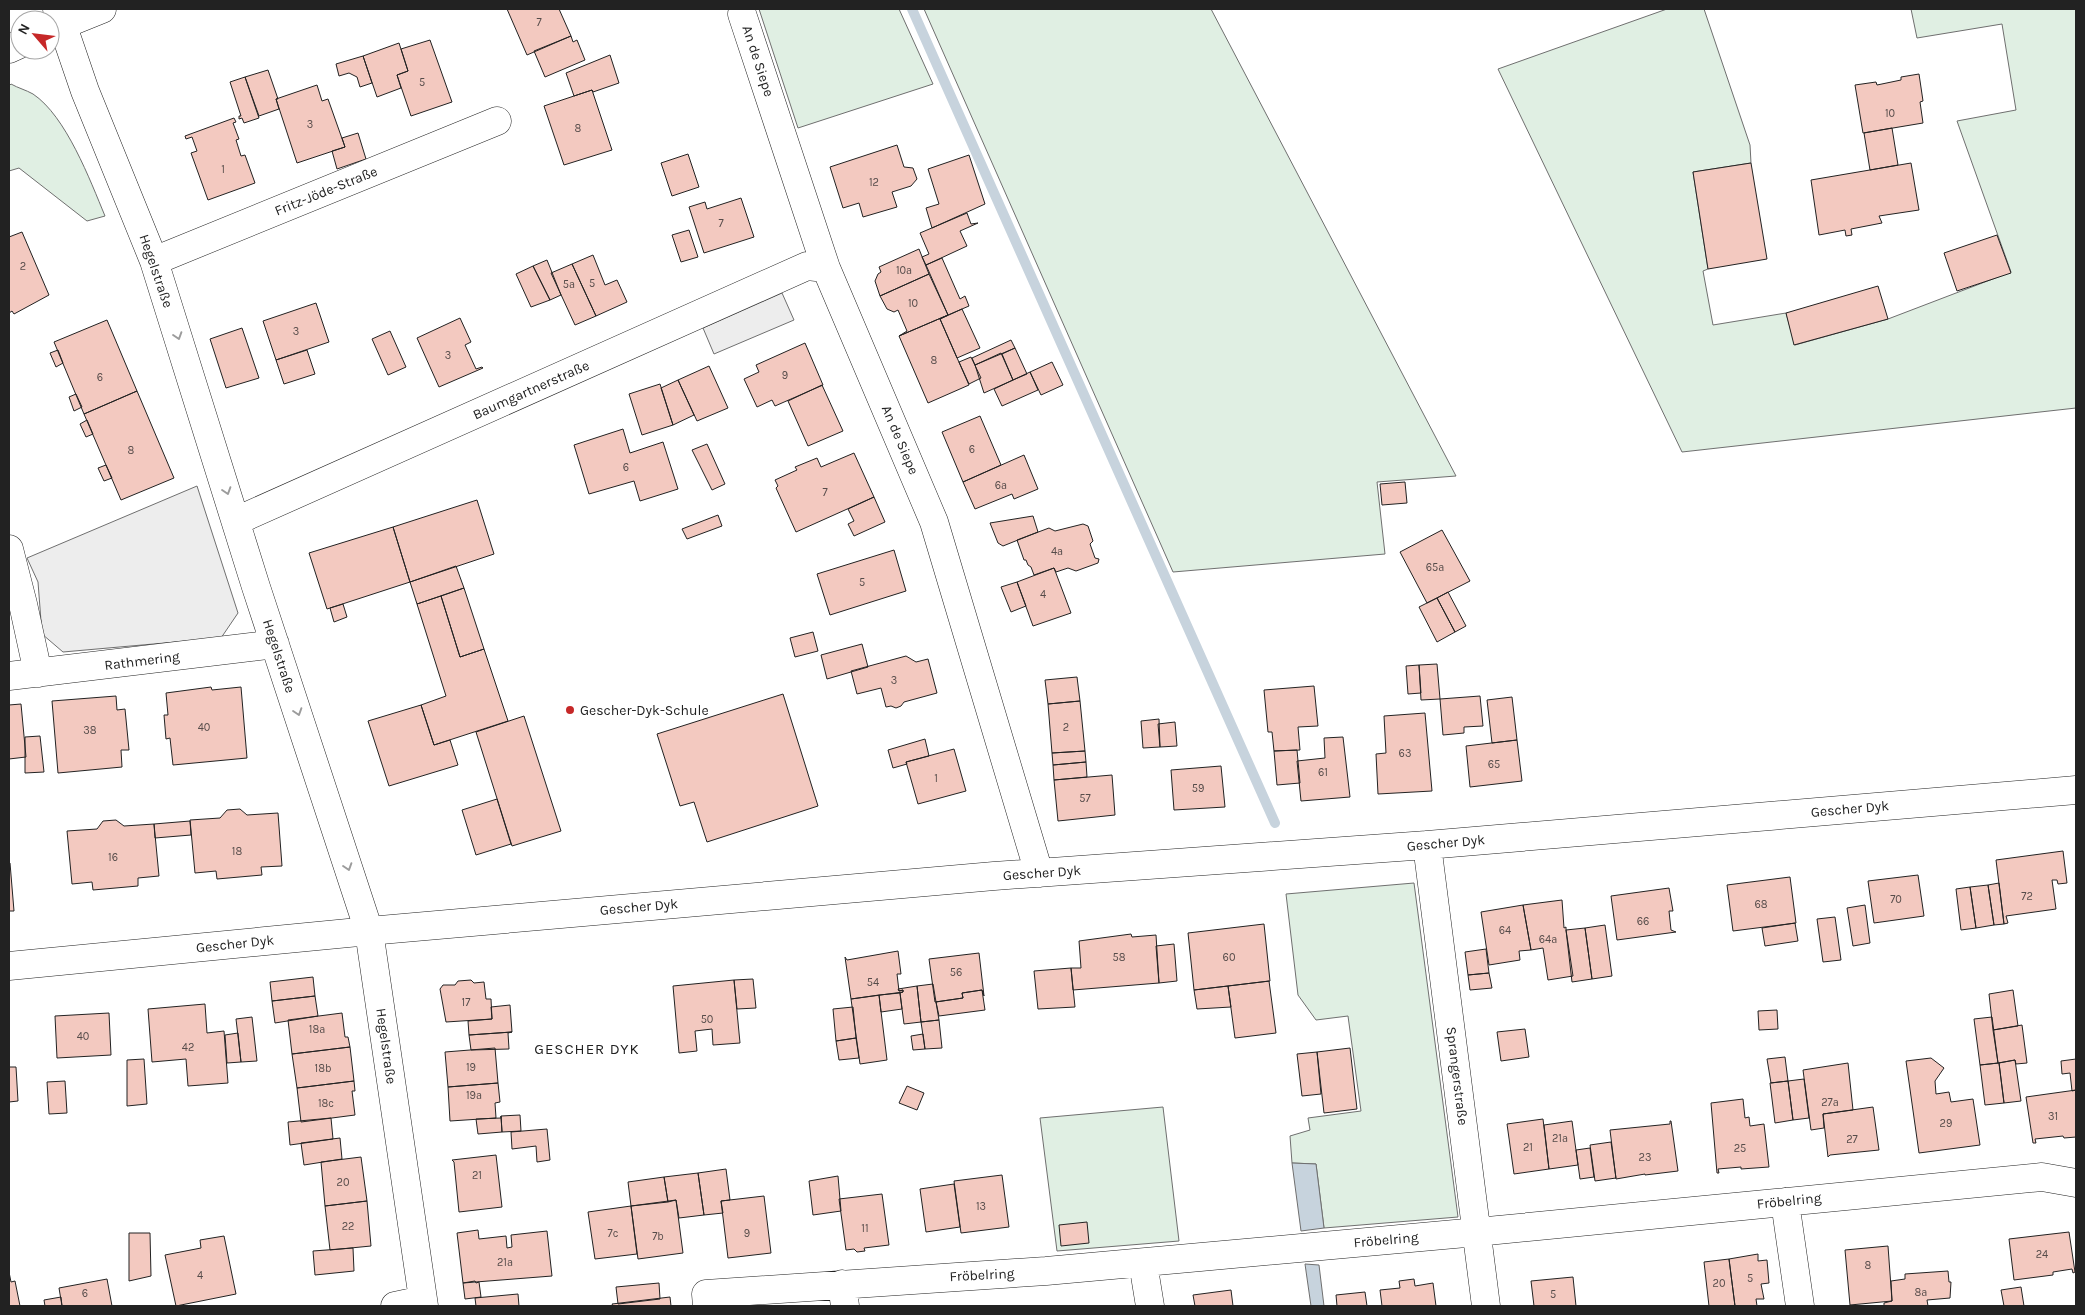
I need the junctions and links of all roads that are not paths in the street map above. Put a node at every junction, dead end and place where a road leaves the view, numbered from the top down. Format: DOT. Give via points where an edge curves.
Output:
graph roads {
  1 [pos="102,9"];
  2 [pos="742,14"];
  3 [pos="60,20"];
  4 [pos="60,28"];
  5 [pos="497,121"];
  6 [pos="154,261"];
  7 [pos="826,268"];
  8 [pos="236,521"];
  9 [pos="9,549"];
  10 [pos="275,644"];
  11 [pos="38,673"];
  12 [pos="9,676"];
  13 [pos="2076,790"];
  14 [pos="1427,845"];
  15 [pos="1039,874"];
  16 [pos="369,931"];
  17 [pos="9,966"];
  18 [pos="2076,1183"];
  19 [pos="1784,1202"];
  20 [pos="1477,1232"];
  21 [pos="1144,1263"];
  22 [pos="844,1295"];
  23 [pos="424,1303"];
  24 [pos="395,1306"];
  25 [pos="707,1306"];
  26 [pos="1150,1306"];
  27 [pos="1486,1306"];
  28 [pos="1800,1306"];
  1 -- 3 [label="street"];
  2 -- 7 [label="street, An de Siepe"];
  4 -- 6 [label="street, Hegelstraße"];
  5 -- 6 [label="street, Fritz-Jöde-Straße"];
  6 -- 8 [label="street, Hegelstraße, one-way"];
  7 -- 8 [label="street, Baumgartnerstraße" via="807,266"];
  7 -- 15 [label="street, An de Siepe" via="934,522"];
  8 -- 10 [label="street, Hegelstraße"];
  9 -- 11 [label="street"];
  10 -- 11 [label="street, Rathmering"];
  10 -- 16 [label="street, Hegelstraße, one-way"];
  11 -- 12 [label="street, Rathmering"];
  13 -- 14 [label="street, Gescher Dyk"];
  14 -- 15 [label="street, Gescher Dyk"];
  14 -- 20 [label="street, Sprangerstraße"];
  15 -- 16 [label="street, Gescher Dyk"];
  16 -- 17 [label="street, Gescher Dyk"];
  16 -- 23 [label="street, Hegelstraße"];
  18 -- 19 [label="street, Fröbelring" via="2042,1177"];
  19 -- 20 [label="street, Fröbelring"];
  19 -- 28 [label="street"];
  20 -- 21 [label="street, Fröbelring"];
  20 -- 27 [label="street, Sprangerstraße"];
  21 -- 22 [label="street, Fröbelring"];
  21 -- 26 [label="street"];
  22 -- 25 [label="street, Fröbelring" via="706,1294"];
  23 -- 24 [label="street"];
}
